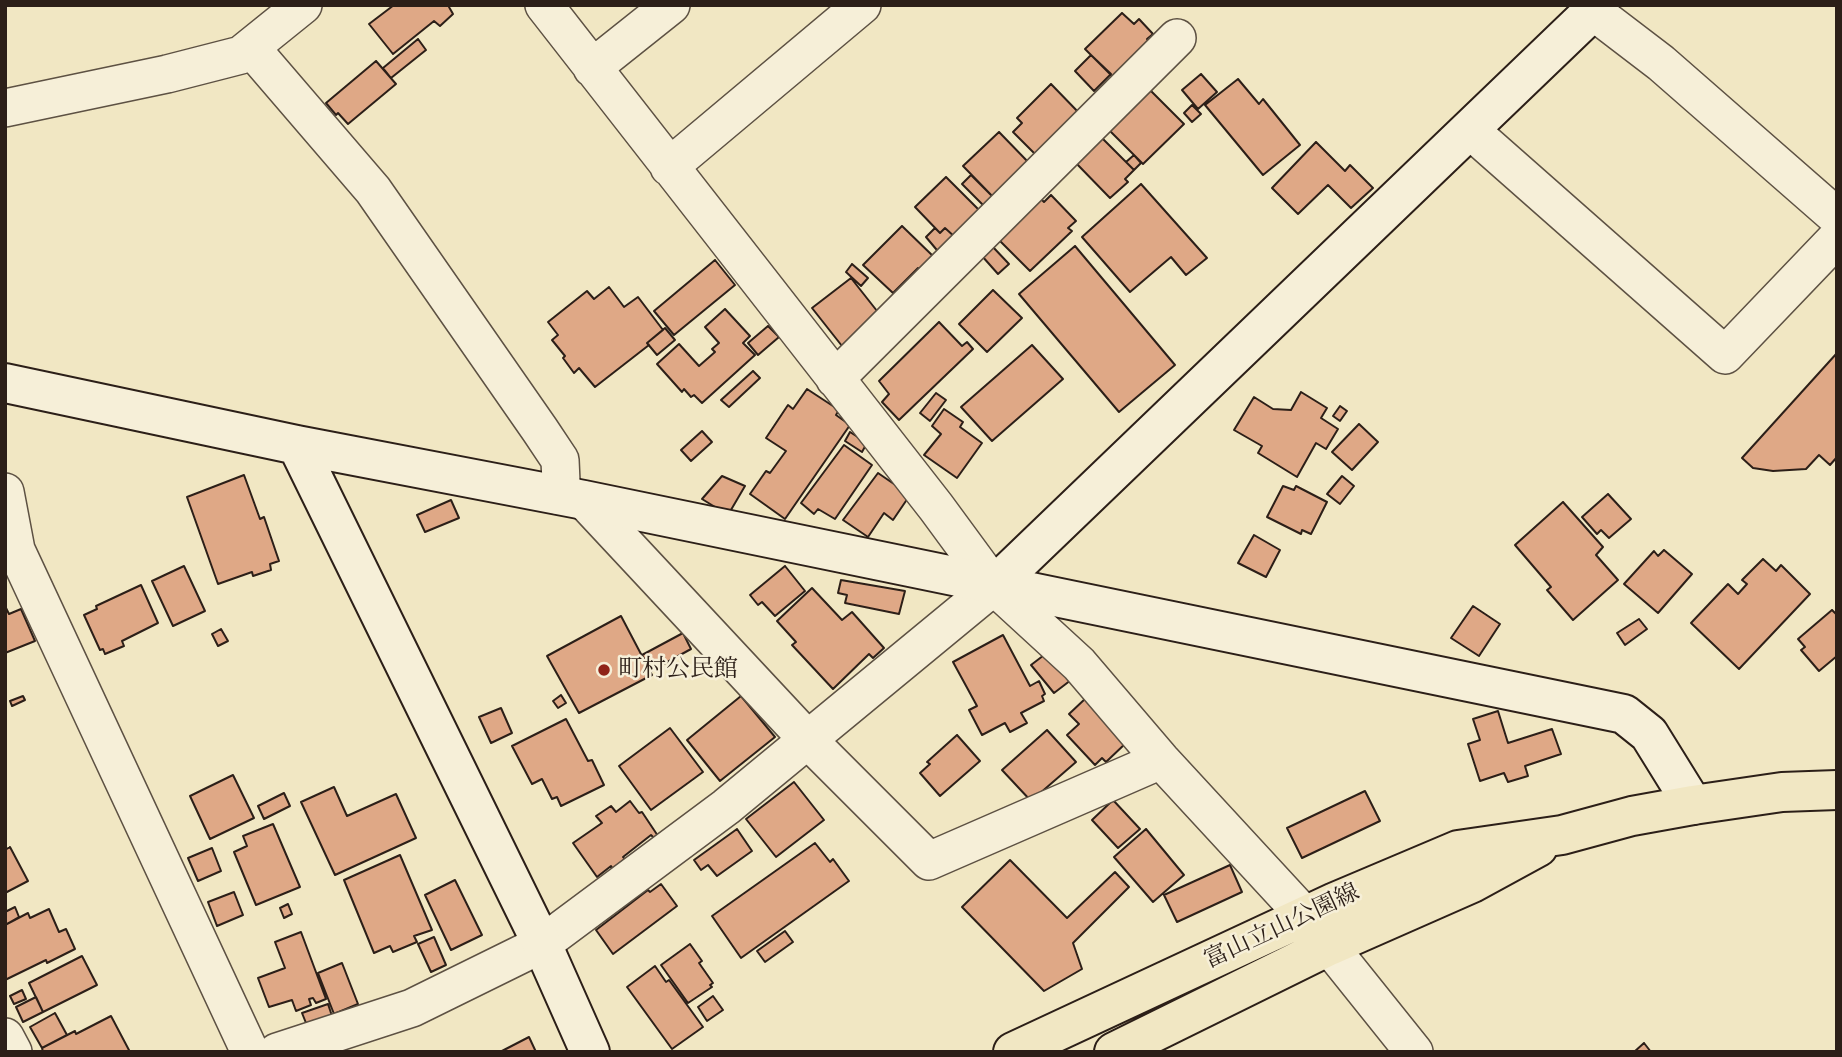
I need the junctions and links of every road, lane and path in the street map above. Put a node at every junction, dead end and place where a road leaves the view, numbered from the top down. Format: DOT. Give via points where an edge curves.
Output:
graph roads {
  1 [pos="303,5"];
  2 [pos="544,5"];
  3 [pos="671,5"];
  4 [pos="862,5"];
  5 [pos="1596,8"];
  6 [pos="1177,38"];
  7 [pos="251,48"];
  8 [pos="592,68"];
  9 [pos="5,108"];
  10 [pos="1470,130"];
  11 [pos="669,167"];
  12 [pos="1837,217"];
  13 [pos="1837,238"];
  14 [pos="835,379"];
  15 [pos="5,383"];
  16 [pos="297,445"];
  17 [pos="5,492"];
  18 [pos="570,497"];
  19 [pos="11,553"];
  20 [pos="994,586"];
  21 [pos="807,740"];
  22 [pos="1161,760"];
  23 [pos="1837,790"];
  24 [pos="1693,805"];
  25 [pos="1562,835"];
  26 [pos="1305,916"];
  27 [pos="542,944"];
  28 [pos="1329,946"];
  29 [pos="5,1037"];
  30 [pos="13,1052"];
  31 [pos="250,1052"];
  32 [pos="277,1052"];
  33 [pos="590,1052"];
  34 [pos="1013,1052"];
  35 [pos="1114,1052"];
  36 [pos="1414,1052"];
  1 -- 7 [label="street"];
  2 -- 8 [label="street"];
  3 -- 8 [label="street"];
  4 -- 11 [label="street"];
  5 -- 10 [label="street"];
  5 -- 12 [label="street"];
  6 -- 14 [label="street"];
  7 -- 9 [label="street" via="241,55 180,71"];
  7 -- 18 [label="street" via="373,190 560,460 561,482"];
  8 -- 11 [label="street"];
  10 -- 13 [label="street" via="1725,355"];
  10 -- 20 [label="street"];
  11 -- 14 [label="street"];
  14 -- 20 [label="street"];
  15 -- 16 [label="street"];
  16 -- 18 [label="street"];
  16 -- 27 [label="street"];
  17 -- 19 [label="street"];
  18 -- 20 [label="street"];
  18 -- 21 [label="street"];
  19 -- 31 [label="street"];
  20 -- 21 [label="street"];
  20 -- 22 [label="street" via="1079,664"];
  20 -- 24 [label="street" via="1624,714 1648,734"];
  21 -- 22 [label="street" via="929,861"];
  21 -- 27 [label="street" via="726,807"];
  22 -- 26 [label="street"];
  23 -- 24 [label="main road, 富山立山公園線" via="1782,792"];
  24 -- 25 [label="main road, 富山立山公園線"];
  25 -- 26 [label="main road, 富山立山公園線" via="1458,850"];
  25 -- 28 [label="main road, 富山立山公園線" via="1472,883"];
  26 -- 28 [label="street"];
  26 -- 34 [label="main road, 富山立山公園線"];
  27 -- 32 [label="street" via="412,1008"];
  27 -- 33 [label="street"];
  28 -- 35 [label="main road, 富山立山公園線"];
  28 -- 36 [label="street"];
  29 -- 30 [label="street"];
}
